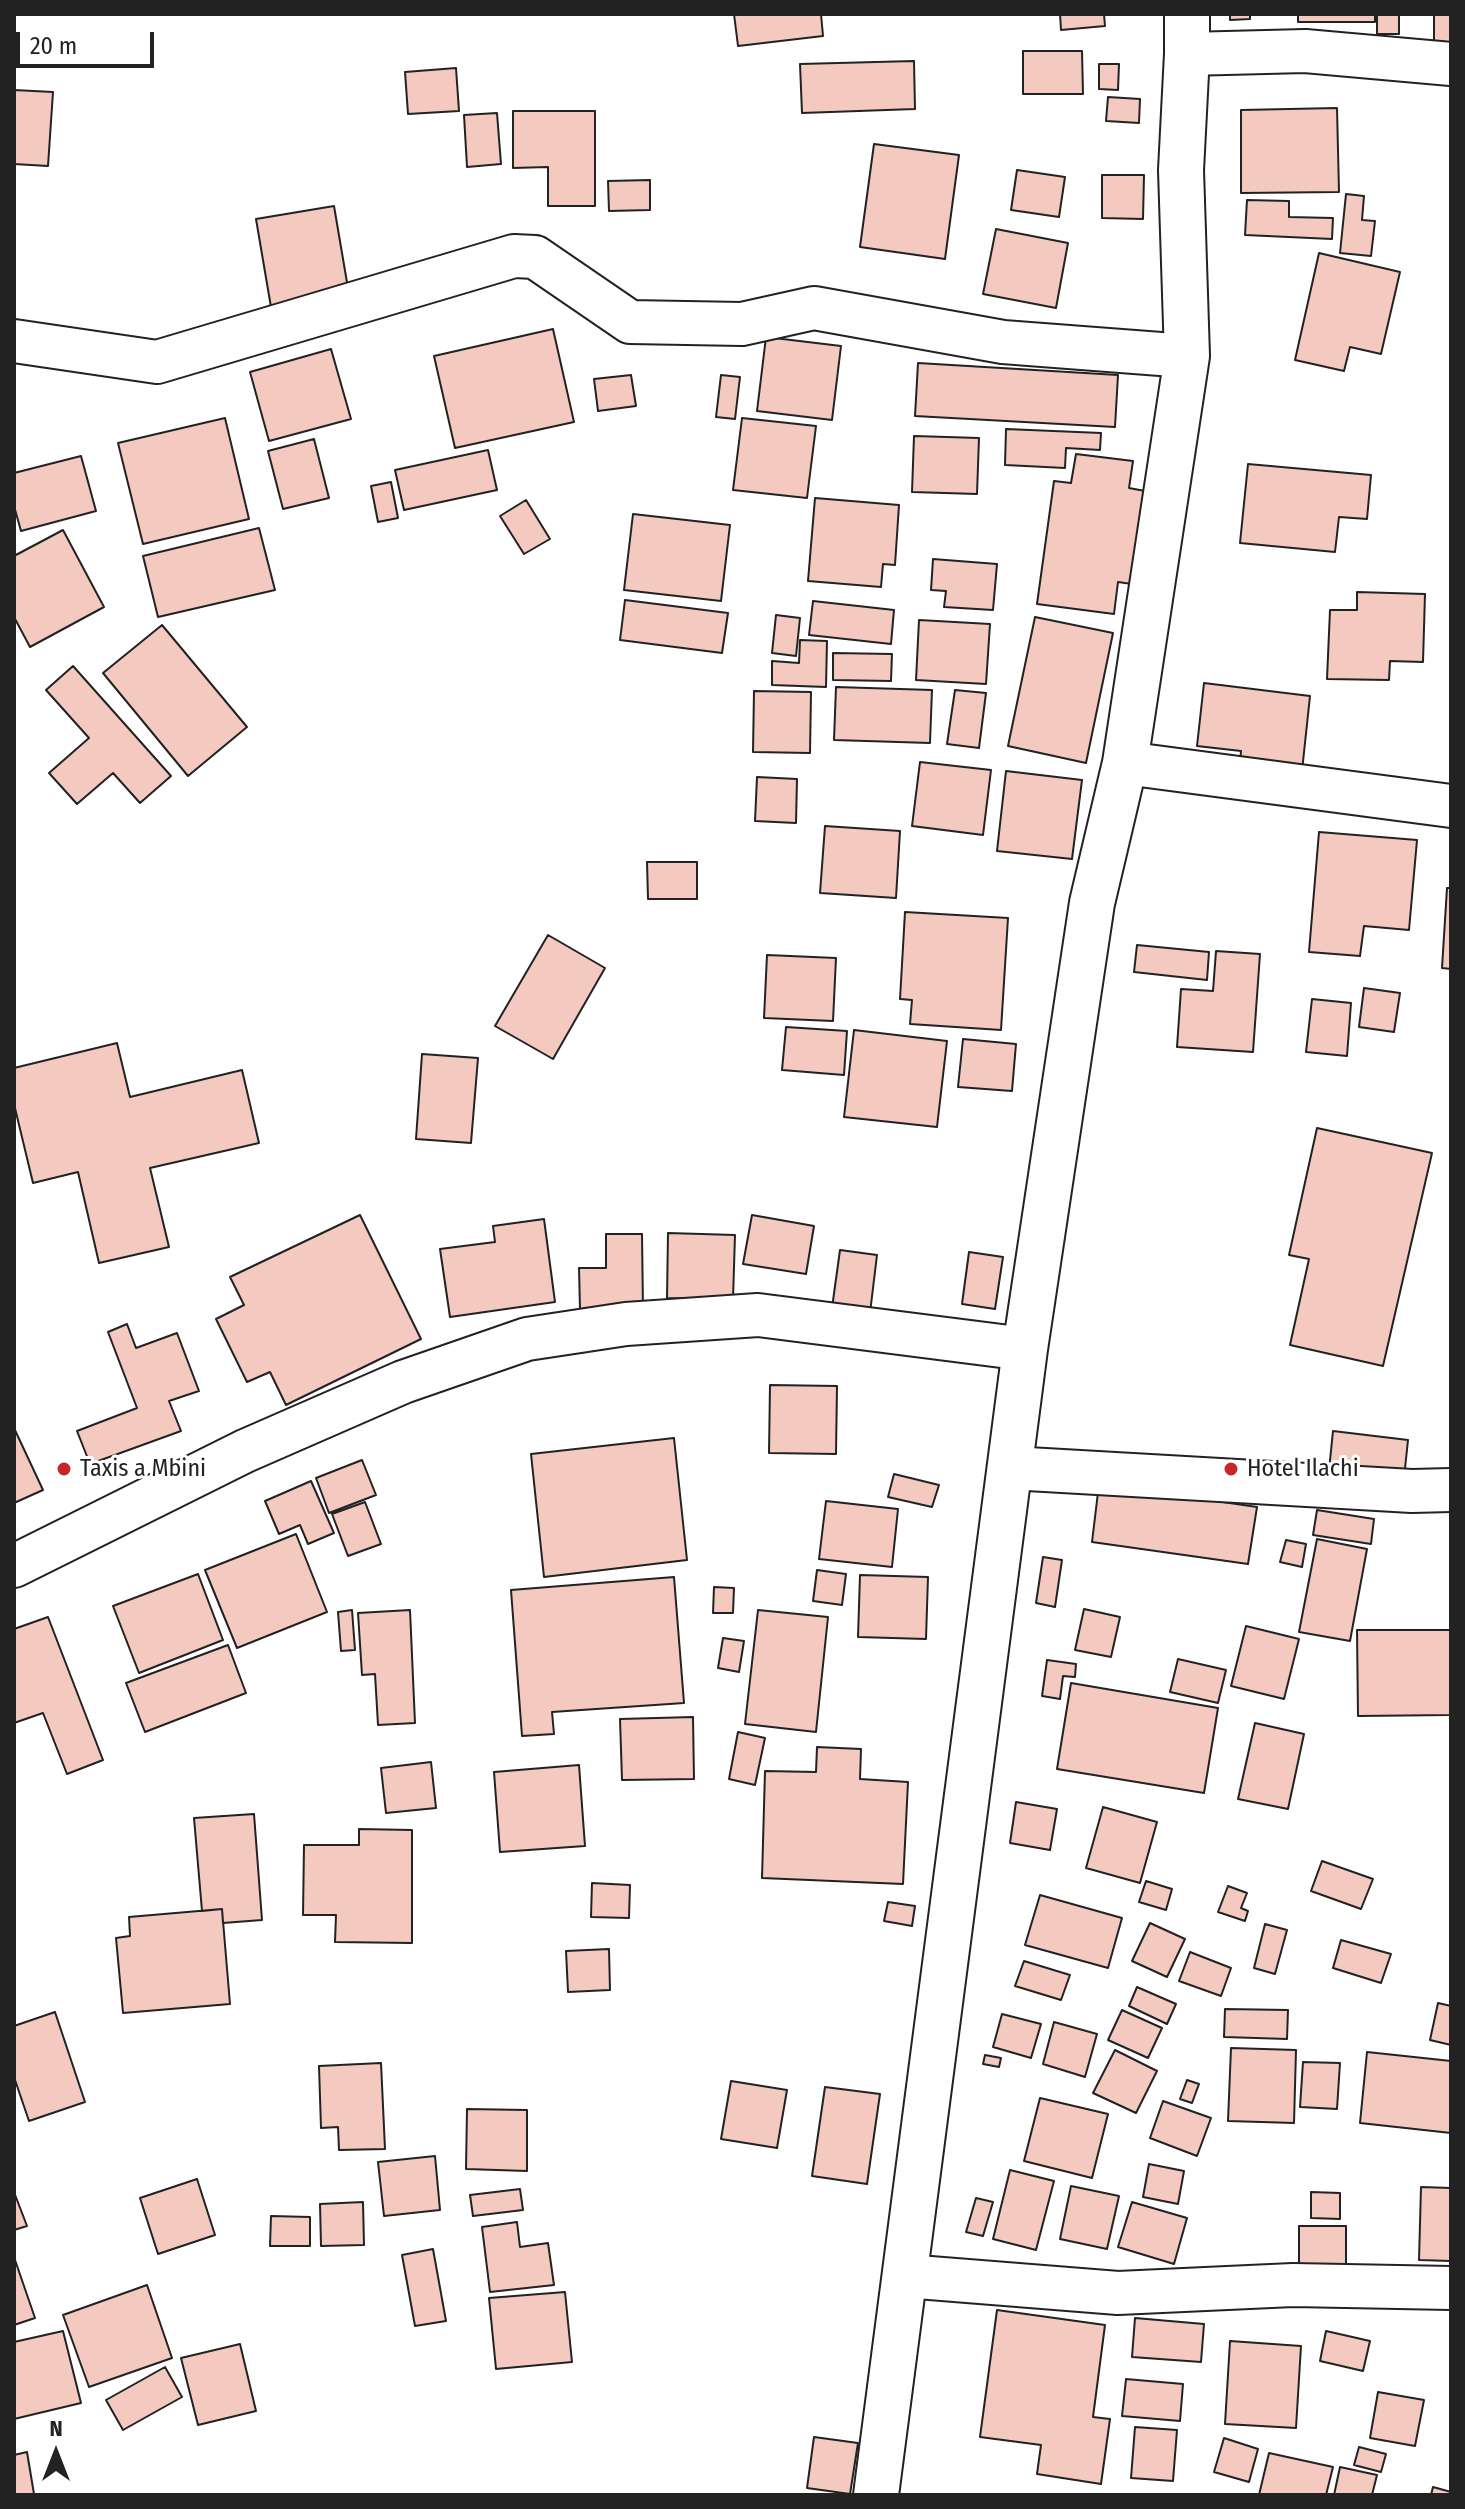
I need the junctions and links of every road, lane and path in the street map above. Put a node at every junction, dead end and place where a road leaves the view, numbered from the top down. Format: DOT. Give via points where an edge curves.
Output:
graph roads {
  1 [pos="1187,34"];
  2 [pos="1451,64"];
  3 [pos="14,341"];
  4 [pos="1187,356"];
  5 [pos="1125,763"];
  6 [pos="1451,806"];
  7 [pos="1025,1349"];
  8 [pos="1010,1468"];
  9 [pos="1451,1490"];
  10 [pos="14,1566"];
  11 [pos="905,2276"];
  12 [pos="1451,2288"];
  13 [pos="876,2495"];
  1 -- 2 [label="street"];
  1 -- 4 [label="main road" via="1181,170"];
  3 -- 4 [label="street" via="157,362 514,256 535,257 630,322 742,324 814,308 1003,342"];
  4 -- 5 [label="main road"];
  5 -- 6 [label="street"];
  5 -- 7 [label="main road" via="1092,903"];
  7 -- 8 [label="main road"];
  7 -- 10 [label="street" via="758,1315 626,1324 527,1339 403,1382 245,1451"];
  8 -- 9 [label="street"];
  8 -- 11 [label="main road"];
  11 -- 12 [label="street" via="1118,2293 1293,2285"];
  11 -- 13 [label="main road"];
}
